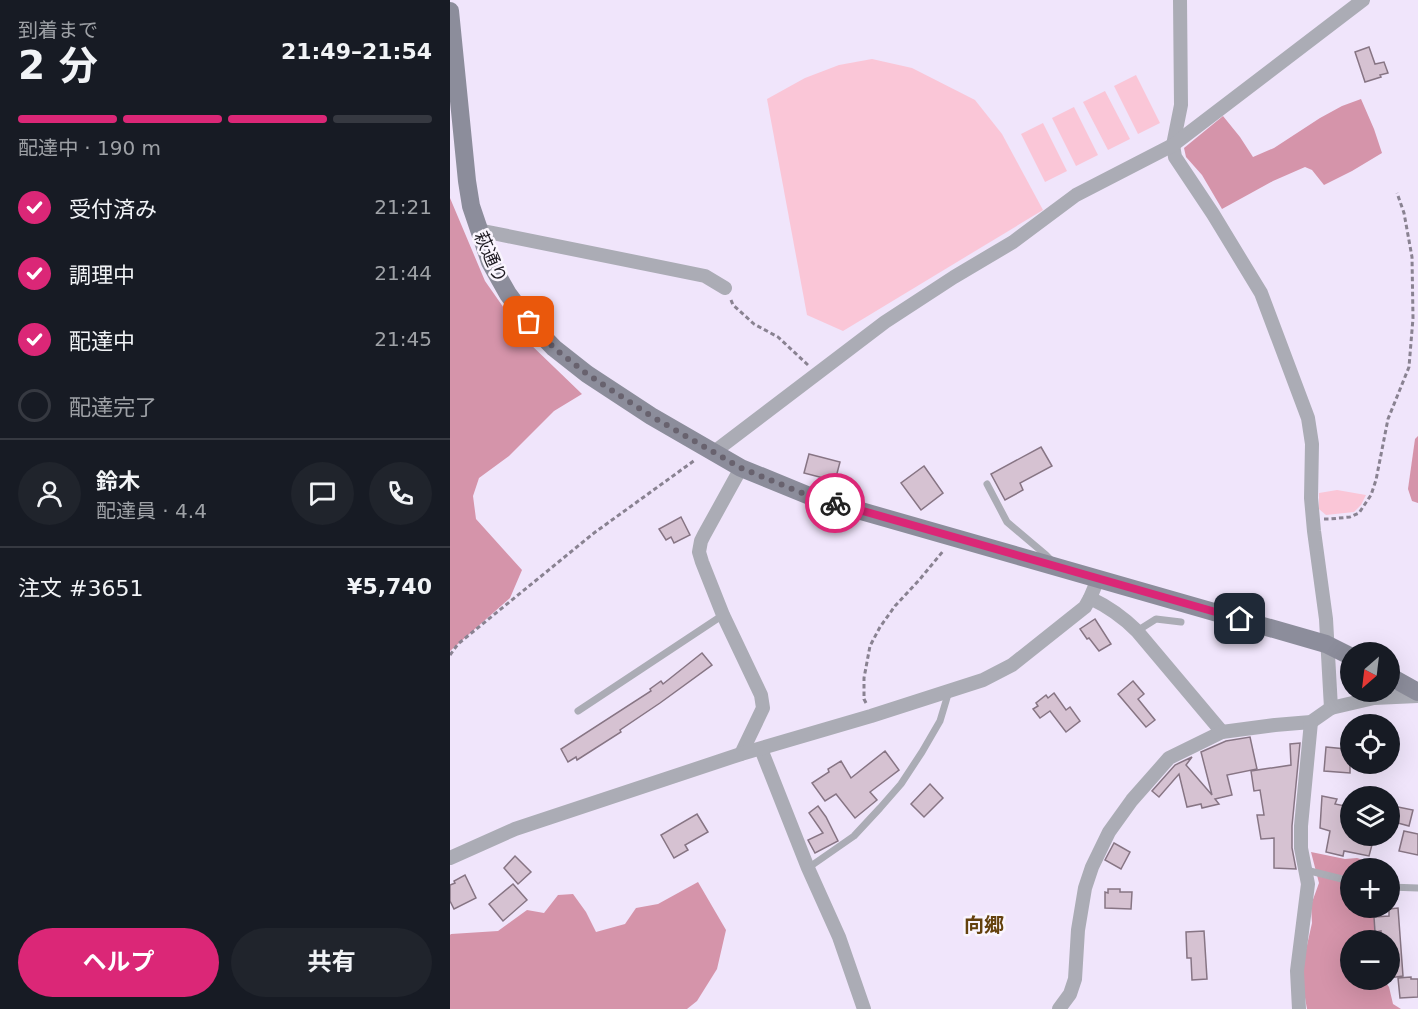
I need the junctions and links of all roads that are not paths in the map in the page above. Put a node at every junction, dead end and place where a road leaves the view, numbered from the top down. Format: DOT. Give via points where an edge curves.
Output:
graph roads {
  1 [pos="1180,0"];
  2 [pos="1363,0"];
  3 [pos="450,10"];
  4 [pos="1173,145"];
  5 [pos="478,230"];
  6 [pos="725,288"];
  7 [pos="712,451"];
  8 [pos="741,468"];
  9 [pos="987,484"];
  10 [pos="1056,567"];
  11 [pos="1098,579"];
  12 [pos="1090,598"];
  13 [pos="723,615"];
  14 [pos="1181,622"];
  15 [pos="1137,631"];
  16 [pos="1326,644"];
  17 [pos="1340,651"];
  18 [pos="1400,682"];
  19 [pos="949,690"];
  20 [pos="1418,692"];
  21 [pos="1418,696"];
  22 [pos="1331,708"];
  23 [pos="578,711"];
  24 [pos="1311,722"];
  25 [pos="1222,732"];
  26 [pos="761,749"];
  27 [pos="741,754"];
  28 [pos="450,858"];
  29 [pos="808,868"];
  30 [pos="1305,870"];
  31 [pos="1340,879"];
  32 [pos="1400,887"];
  33 [pos="1418,888"];
  34 [pos="864,1009"];
  35 [pos="1059,1009"];
  36 [pos="1299,1009"];
  1 -- 4 [label="street" via="1181,105"];
  2 -- 4 [label="street"];
  3 -- 5 [label="street, 萩通り" via="467,181"];
  4 -- 7 [label="street" via="1076,195 1013,242 885,322"];
  4 -- 16 [label="street" via="1175,157 1261,292 1308,418 1312,444 1311,498"];
  5 -- 6 [label="street" via="705,276"];
  5 -- 7 [label="street, 萩通り" via="508,294 554,348 651,416"];
  7 -- 8 [label="street, 萩通り"];
  8 -- 10 [label="street, 萩通り" via="812,497"];
  8 -- 13 [label="street" via="701,541 699,552"];
  9 -- 10 [label="lane" via="1007,522"];
  10 -- 11 [label="street, 萩通り"];
  11 -- 12 [label="street"];
  11 -- 16 [label="street, 萩通り"];
  12 -- 15 [label="street" via="1111,608"];
  12 -- 19 [label="street" via="1085,607 1012,665 983,680"];
  13 -- 23 [label="lane"];
  13 -- 27 [label="street" via="763,702"];
  14 -- 15 [label="lane" via="1156,619"];
  15 -- 25 [label="street"];
  16 -- 17 [label="street, 萩通り"];
  16 -- 22 [label="street"];
  18 -- 20 [label="street"];
  19 -- 26 [label="street"];
  19 -- 29 [label="lane" via="940,721 901,784 854,836"];
  21 -- 22 [label="street" via="1374,698"];
  22 -- 24 [label="street"];
  24 -- 25 [label="street"];
  24 -- 30 [label="street" via="1301,826"];
  25 -- 35 [label="street" via="1169,759 1109,832 1085,888 1075,979"];
  26 -- 27 [label="street"];
  26 -- 29 [label="street"];
  27 -- 28 [label="street" via="515,829"];
  29 -- 34 [label="street" via="839,937"];
  30 -- 31 [label="lane"];
  30 -- 36 [label="street" via="1308,884 1297,971"];
  32 -- 33 [label="lane"];
}
